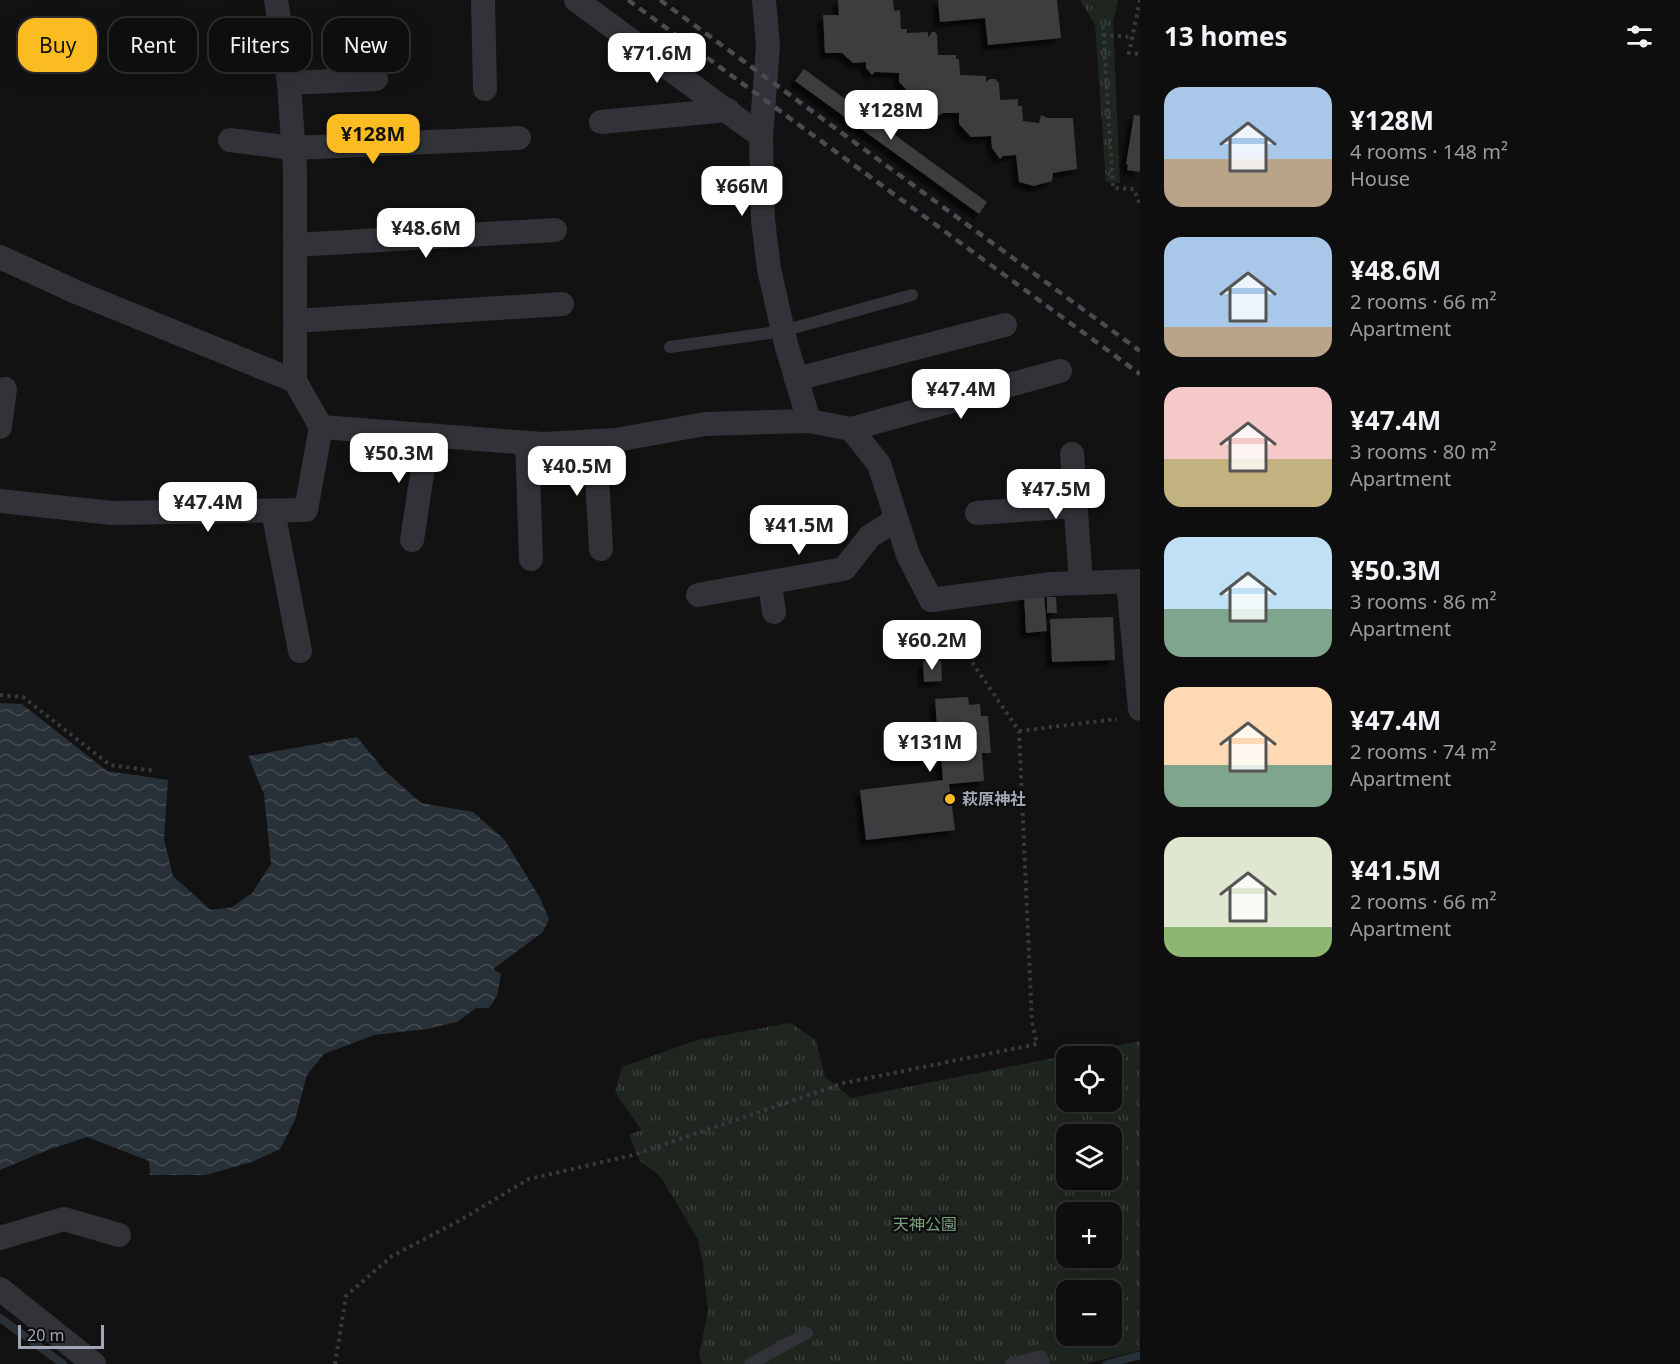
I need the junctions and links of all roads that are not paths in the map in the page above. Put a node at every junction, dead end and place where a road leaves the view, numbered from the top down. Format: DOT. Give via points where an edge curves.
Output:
graph roads {
  1 [pos="276,0"];
  2 [pos="483,0"];
  3 [pos="576,0"];
  4 [pos="764,0"];
  5 [pos="376,78"];
  6 [pos="289,83"];
  7 [pos="485,89"];
  8 [pos="728,110"];
  9 [pos="601,122"];
  10 [pos="761,136"];
  11 [pos="519,138"];
  12 [pos="230,140"];
  13 [pos="293,148"];
  14 [pos="555,230"];
  15 [pos="295,245"];
  16 [pos="0,257"];
  17 [pos="912,295"];
  18 [pos="562,304"];
  19 [pos="295,321"];
  20 [pos="1005,325"];
  21 [pos="783,331"];
  22 [pos="670,347"];
  23 [pos="1060,371"];
  24 [pos="796,379"];
  25 [pos="295,381"];
  26 [pos="5,389"];
  27 [pos="809,421"];
  28 [pos="0,427"];
  29 [pos="321,427"];
  30 [pos="851,429"];
  31 [pos="428,435"];
  32 [pos="595,441"];
  33 [pos="527,443"];
  34 [pos="1072,454"];
  35 [pos="0,501"];
  36 [pos="1076,506"];
  37 [pos="273,511"];
  38 [pos="977,513"];
  39 [pos="896,520"];
  40 [pos="412,540"];
  41 [pos="601,549"];
  42 [pos="531,559"];
  43 [pos="1134,581"];
  44 [pos="1082,583"];
  45 [pos="770,584"];
  46 [pos="698,596"];
  47 [pos="774,612"];
  48 [pos="300,651"];
  49 [pos="1134,714"];
  50 [pos="119,1235"];
  51 [pos="0,1238"];
  52 [pos="0,1289"];
  53 [pos="807,1333"];
  54 [pos="94,1364"];
  55 [pos="750,1364"];
  56 [pos="1011,1364"];
  57 [pos="1044,1364"];
  1 -- 6 [label="street"];
  2 -- 7 [label="street"];
  3 -- 8 [label="street"];
  4 -- 10 [label="street" via="768,45"];
  5 -- 6 [label="street"];
  6 -- 13 [label="street"];
  8 -- 9 [label="street"];
  8 -- 10 [label="street"];
  10 -- 21 [label="street" via="763,220"];
  11 -- 13 [label="street"];
  12 -- 13 [label="street"];
  13 -- 15 [label="street"];
  14 -- 15 [label="street"];
  15 -- 19 [label="street"];
  16 -- 25 [label="street"];
  17 -- 21 [label="lane"];
  18 -- 19 [label="street"];
  19 -- 25 [label="street"];
  20 -- 24 [label="street"];
  21 -- 22 [label="lane"];
  21 -- 24 [label="street"];
  23 -- 30 [label="street"];
  24 -- 27 [label="street"];
  25 -- 29 [label="street"];
  26 -- 28 [label="street"];
  27 -- 30 [label="street"];
  27 -- 32 [label="street" via="705,424"];
  29 -- 31 [label="street"];
  29 -- 37 [label="street" via="306,510"];
  30 -- 39 [label="street" via="879,464"];
  31 -- 33 [label="street"];
  31 -- 40 [label="street"];
  32 -- 33 [label="street"];
  32 -- 41 [label="street"];
  33 -- 42 [label="street"];
  34 -- 36 [label="street"];
  35 -- 37 [label="street" via="112,513"];
  36 -- 38 [label="street"];
  36 -- 44 [label="street"];
  37 -- 48 [label="street"];
  39 -- 44 [label="street" via="908,555 931,600"];
  39 -- 45 [label="street" via="870,536 844,569"];
  43 -- 44 [label="street"];
  43 -- 49 [label="street"];
  45 -- 46 [label="street"];
  45 -- 47 [label="street"];
  50 -- 51 [label="street" via="64,1219"];
  52 -- 54 [label="street"];
  53 -- 55 [label="lane"];
  56 -- 57 [label="lane" via="1041,1356"];
}
